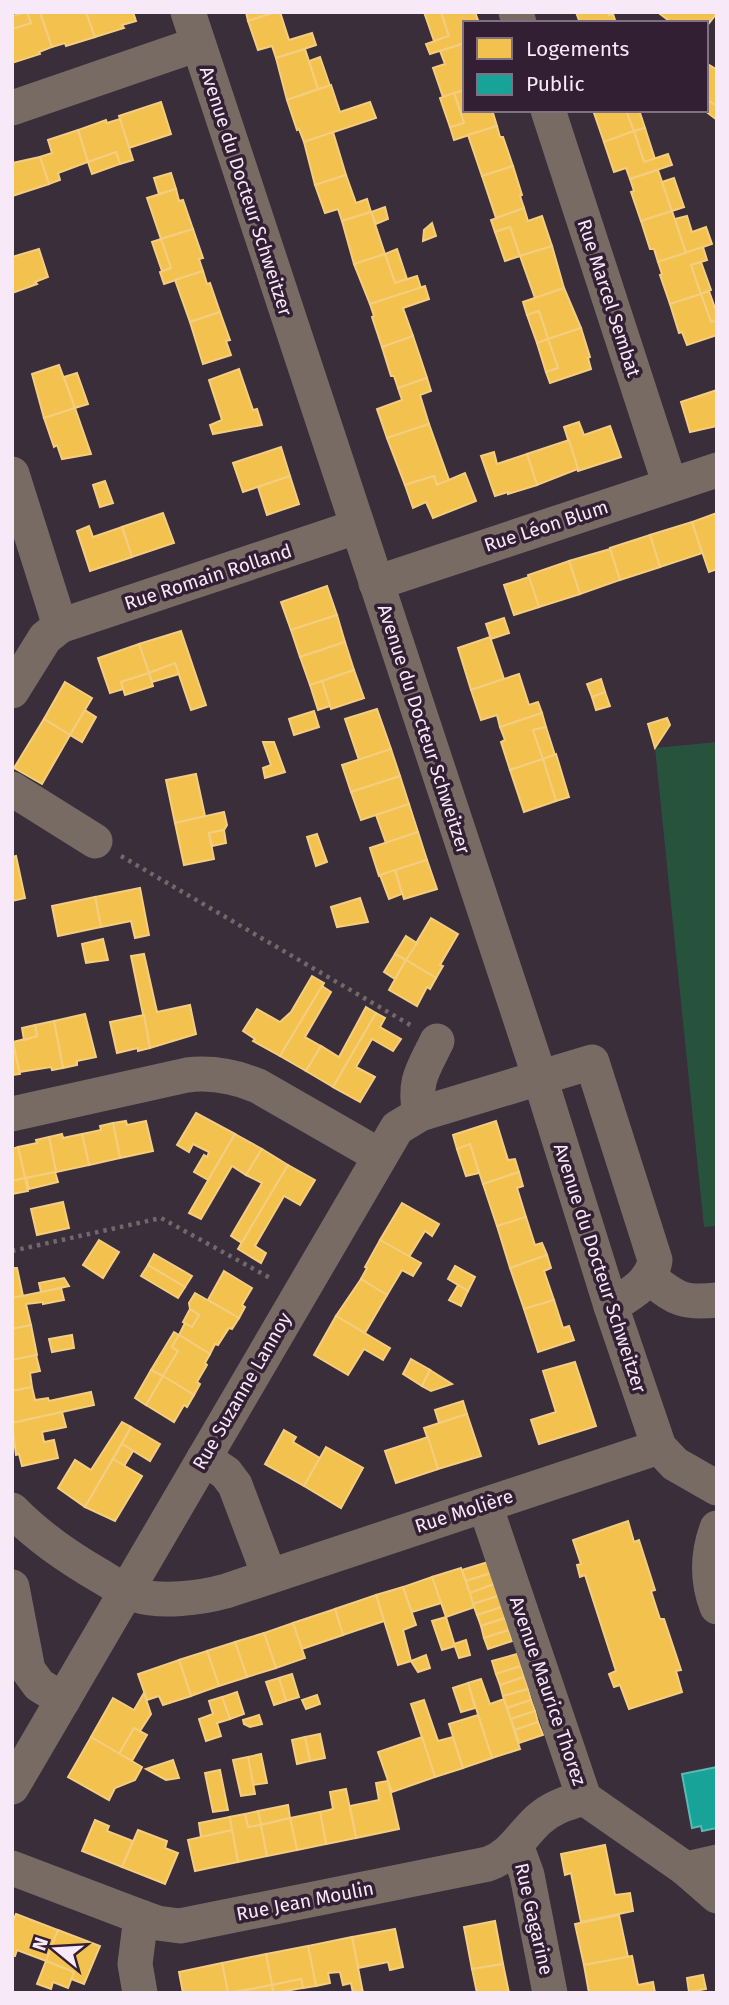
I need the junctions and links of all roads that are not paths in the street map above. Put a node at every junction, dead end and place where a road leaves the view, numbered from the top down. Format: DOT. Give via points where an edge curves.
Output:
graph roads {
  1 [pos="193,28"];
  2 [pos="12,108"];
  3 [pos="549,112"];
  4 [pos="717,470"];
  5 [pos="12,474"];
  6 [pos="670,485"];
  7 [pos="356,527"];
  8 [pos="376,583"];
  9 [pos="60,626"];
  10 [pos="12,691"];
  11 [pos="12,789"];
  12 [pos="95,841"];
  13 [pos="437,1041"];
  14 [pos="540,1079"];
  15 [pos="12,1114"];
  16 [pos="420,1114"];
  17 [pos="380,1156"];
  18 [pos="648,1278"];
  19 [pos="717,1300"];
  20 [pos="611,1306"];
  21 [pos="659,1447"];
  22 [pos="204,1458"];
  23 [pos="717,1489"];
  24 [pos="485,1505"];
  25 [pos="12,1510"];
  26 [pos="717,1528"];
  27 [pos="269,1575"];
  28 [pos="12,1587"];
  29 [pos="126,1591"];
  30 [pos="717,1607"];
  31 [pos="63,1700"];
  32 [pos="12,1787"];
  33 [pos="584,1798"];
  34 [pos="516,1845"];
  35 [pos="702,1866"];
  36 [pos="12,1868"];
  37 [pos="717,1896"];
  38 [pos="141,1917"];
  39 [pos="140,1993"];
  40 [pos="550,1993"];
  1 -- 2 [label="street"];
  1 -- 7 [label="street, Avenue du Docteur Schweitzer"];
  3 -- 6 [label="street, Rue Marcel Sembat"];
  4 -- 6 [label="street, Rue Léon Blum"];
  5 -- 9 [label="street"];
  6 -- 8 [label="street, Rue Léon Blum"];
  7 -- 8 [label="street, Avenue du Docteur Schweitzer"];
  7 -- 9 [label="street, Rue Romain Rolland"];
  8 -- 14 [label="street, Avenue du Docteur Schweitzer"];
  9 -- 10 [label="street, Rue Romain Rolland" via="45,638"];
  11 -- 12 [label="street"];
  13 -- 16 [label="street" via="418,1084"];
  14 -- 16 [label="street, Rue Suzanne Lannoy"];
  14 -- 18 [label="street, Rue Suzanne Lannoy" via="592,1062 653,1251 654,1268"];
  14 -- 20 [label="street, Avenue du Docteur Schweitzer"];
  15 -- 17 [label="street" via="187,1075 216,1074 258,1086"];
  16 -- 17 [label="street, Rue Suzanne Lannoy" via="397,1128"];
  17 -- 22 [label="street, Rue Suzanne Lannoy"];
  18 -- 19 [label="street" via="687,1301"];
  18 -- 20 [label="street"];
  20 -- 21 [label="street, Avenue du Docteur Schweitzer"];
  21 -- 23 [label="street" via="676,1464"];
  21 -- 24 [label="street, Rue Molière"];
  22 -- 27 [label="street" via="235,1485"];
  22 -- 29 [label="street, Rue Suzanne Lannoy"];
  24 -- 27 [label="street, Rue Molière"];
  24 -- 33 [label="street, Avenue Maurice Thorez"];
  25 -- 29 [label="street" via="56,1549"];
  26 -- 30 [label="street" via="709,1574"];
  27 -- 29 [label="street, Rue Molière" via="194,1598 150,1597"];
  28 -- 31 [label="street" via="28,1670 39,1685"];
  29 -- 31 [label="street, Rue Suzanne Lannoy"];
  31 -- 32 [label="street, Rue Suzanne Lannoy"];
  33 -- 34 [label="street, Rue Jean Moulin" via="550,1811"];
  33 -- 35 [label="street, Avenue Maurice Thorez"];
  34 -- 38 [label="street, Rue Jean Moulin" via="488,1864 180,1926"];
  34 -- 40 [label="street, Rue Gagarine" via="527,1875"];
  35 -- 37 [label="street, Avenue Maurice Thorez"];
  36 -- 38 [label="street, Rue Jean Moulin"];
  38 -- 39 [label="street" via="135,1965"];
}
